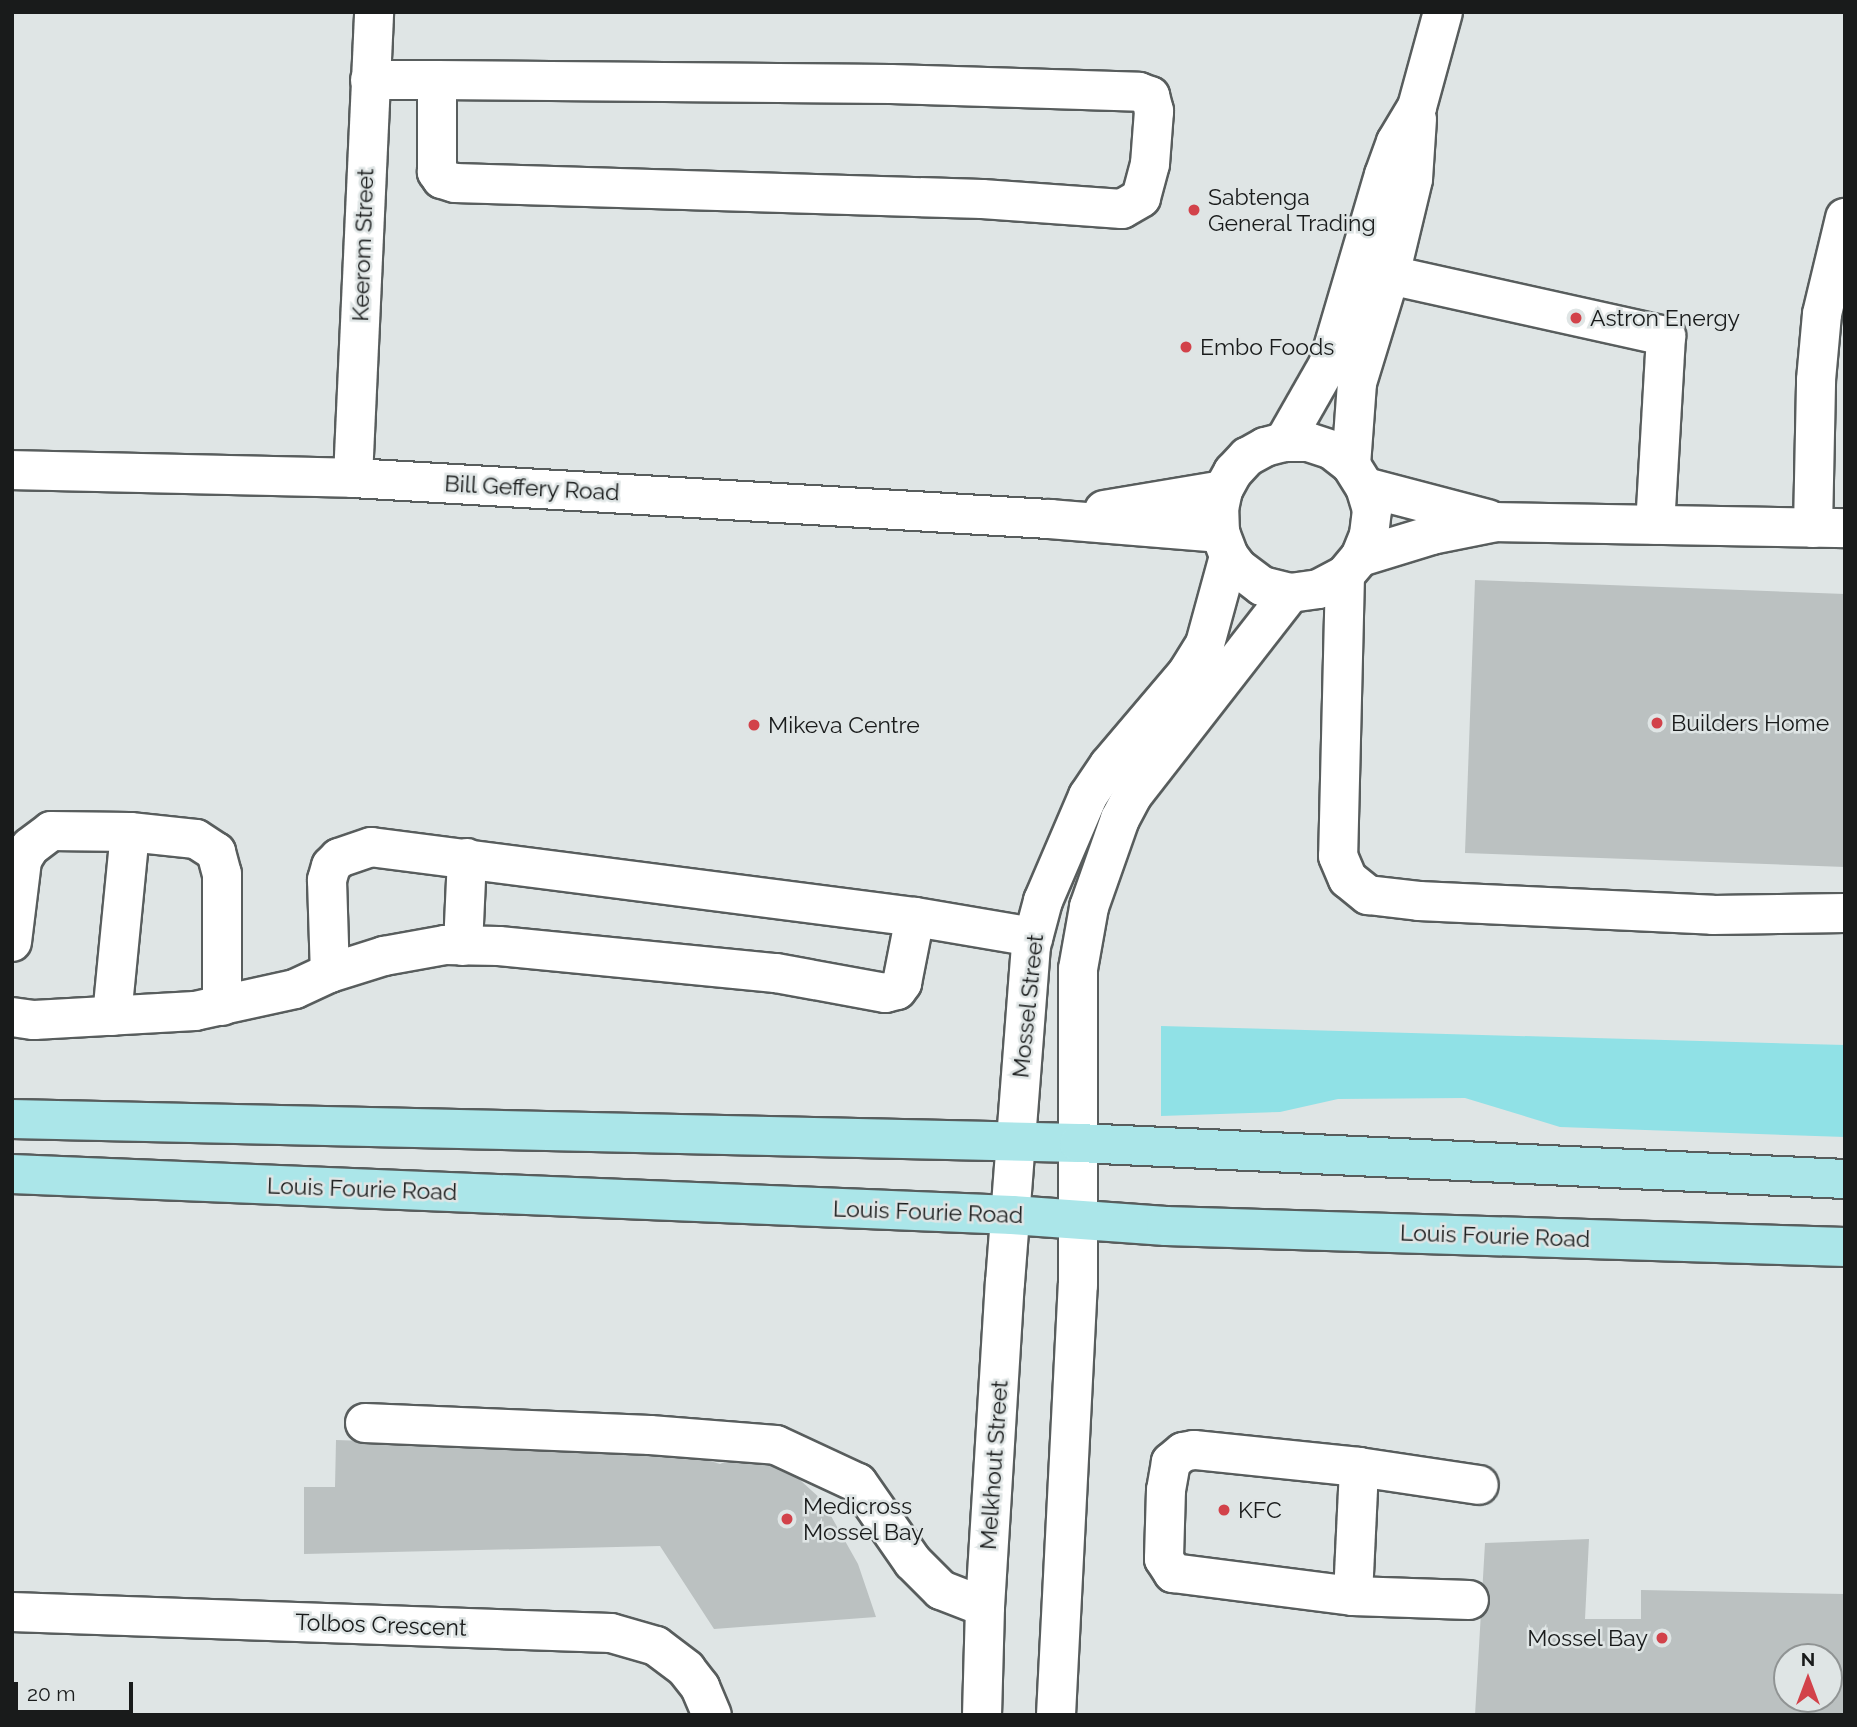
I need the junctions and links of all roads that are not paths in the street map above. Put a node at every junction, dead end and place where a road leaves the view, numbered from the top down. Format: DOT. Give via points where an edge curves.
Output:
graph roads {
  1 [pos="374,12"];
  2 [pos="1443,12"];
  3 [pos="370,80"];
  4 [pos="437,80"];
  5 [pos="1417,107"];
  6 [pos="1845,218"];
  7 [pos="1390,275"];
  8 [pos="1284,442"];
  9 [pos="12,470"];
  10 [pos="1358,476"];
  11 [pos="353,478"];
  12 [pos="1223,490"];
  13 [pos="1050,519"];
  14 [pos="1496,522"];
  15 [pos="1655,525"];
  16 [pos="1829,528"];
  17 [pos="1224,545"];
  18 [pos="1352,566"];
  19 [pos="1290,593"];
  20 [pos="130,832"];
  21 [pos="467,858"];
  22 [pos="1845,913"];
  23 [pos="915,917"];
  24 [pos="1033,937"];
  25 [pos="12,942"];
  26 [pos="463,946"];
  27 [pos="330,973"];
  28 [pos="222,1006"];
  29 [pos="112,1016"];
  30 [pos="12,1017"];
  31 [pos="12,1119"];
  32 [pos="1015,1142"];
  33 [pos="1079,1143"];
  34 [pos="12,1174"];
  35 [pos="1845,1179"];
  36 [pos="1012,1215"];
  37 [pos="1078,1218"];
  38 [pos="1845,1247"];
  39 [pos="365,1423"];
  40 [pos="1359,1467"];
  41 [pos="1479,1485"];
  42 [pos="1353,1596"];
  43 [pos="1469,1600"];
  44 [pos="985,1607"];
  45 [pos="12,1612"];
  46 [pos="712,1715"];
  47 [pos="982,1715"];
  48 [pos="1056,1715"];
  1 -- 3 [label="street, Keerom Street"];
  2 -- 5 [label="street"];
  3 -- 4 [label="street"];
  3 -- 11 [label="street, Keerom Street"];
  4 -- 4 [label="street" via="891,84 1139,92 1150,96 1154,111 1150,164 1141,198 1122,209 982,199 455,183 437,172"];
  5 -- 7 [label="street" via="1413,179"];
  5 -- 8 [label="street" via="1396,142 1384,175 1328,365"];
  6 -- 16 [label="street" via="1821,327 1816,380"];
  7 -- 10 [label="street" via="1357,383"];
  7 -- 15 [label="street" via="1666,336"];
  8 -- 10 [label="street" via="1308,442 1332,450"];
  8 -- 12 [label="street" via="1247,457"];
  9 -- 11 [label="street, Bill Geffery Road"];
  10 -- 14 [label="street"];
  10 -- 18 [label="street" via="1371,510 1369,536"];
  11 -- 13 [label="street, Bill Geffery Road"];
  12 -- 13 [label="street, Bill Geffery Road"];
  12 -- 17 [label="street" via="1219,509"];
  13 -- 17 [label="street, Bill Geffery Road"];
  14 -- 15 [label="street"];
  14 -- 18 [label="street" via="1433,535"];
  15 -- 16 [label="street"];
  17 -- 19 [label="street" via="1238,568 1262,586"];
  17 -- 24 [label="street, Mossel Street" via="1205,644 1088,796 1043,901"];
  18 -- 19 [label="street" via="1319,589"];
  18 -- 22 [label="street" via="1338,856 1349,879 1368,895 1699,914"];
  19 -- 33 [label="street, Mossel Street" via="1132,796 1120,819 1089,907 1078,969"];
  20 -- 25 [label="street" via="51,831 40,837 22,860"];
  20 -- 28 [label="street" via="196,839 216,852 222,874"];
  20 -- 29 [label="street"];
  21 -- 23 [label="street"];
  21 -- 26 [label="street"];
  21 -- 27 [label="street" via="371,847 339,858 327,880"];
  23 -- 24 [label="street"];
  23 -- 26 [label="street" via="902,983 885,993 776,973"];
  24 -- 32 [label="street, Mossel Street"];
  26 -- 27 [label="street" via="384,956"];
  27 -- 28 [label="street" via="295,989"];
  28 -- 29 [label="street"];
  29 -- 30 [label="street"];
  31 -- 32 [label="main road"];
  32 -- 33 [label="main road"];
  32 -- 36 [label="street, Mossel Street"];
  33 -- 35 [label="main road"];
  33 -- 37 [label="street, Mossel Street"];
  34 -- 36 [label="main road, Louis Fourie Road"];
  36 -- 37 [label="main road, Louis Fourie Road"];
  36 -- 44 [label="street, Melkhout Street"];
  37 -- 38 [label="main road, Louis Fourie Road" via="1166,1226"];
  37 -- 48 [label="street"];
  39 -- 44 [label="street" via="776,1445 858,1483 913,1562 941,1590"];
  40 -- 41 [label="street"];
  40 -- 42 [label="street"];
  40 -- 42 [label="street" via="1194,1450 1171,1461 1166,1490 1164,1559 1173,1573"];
  42 -- 43 [label="street"];
  44 -- 47 [label="street, Melkhout Street"];
  45 -- 46 [label="street, Tolbos Crescent" via="611,1633 656,1646 686,1669"];
}
